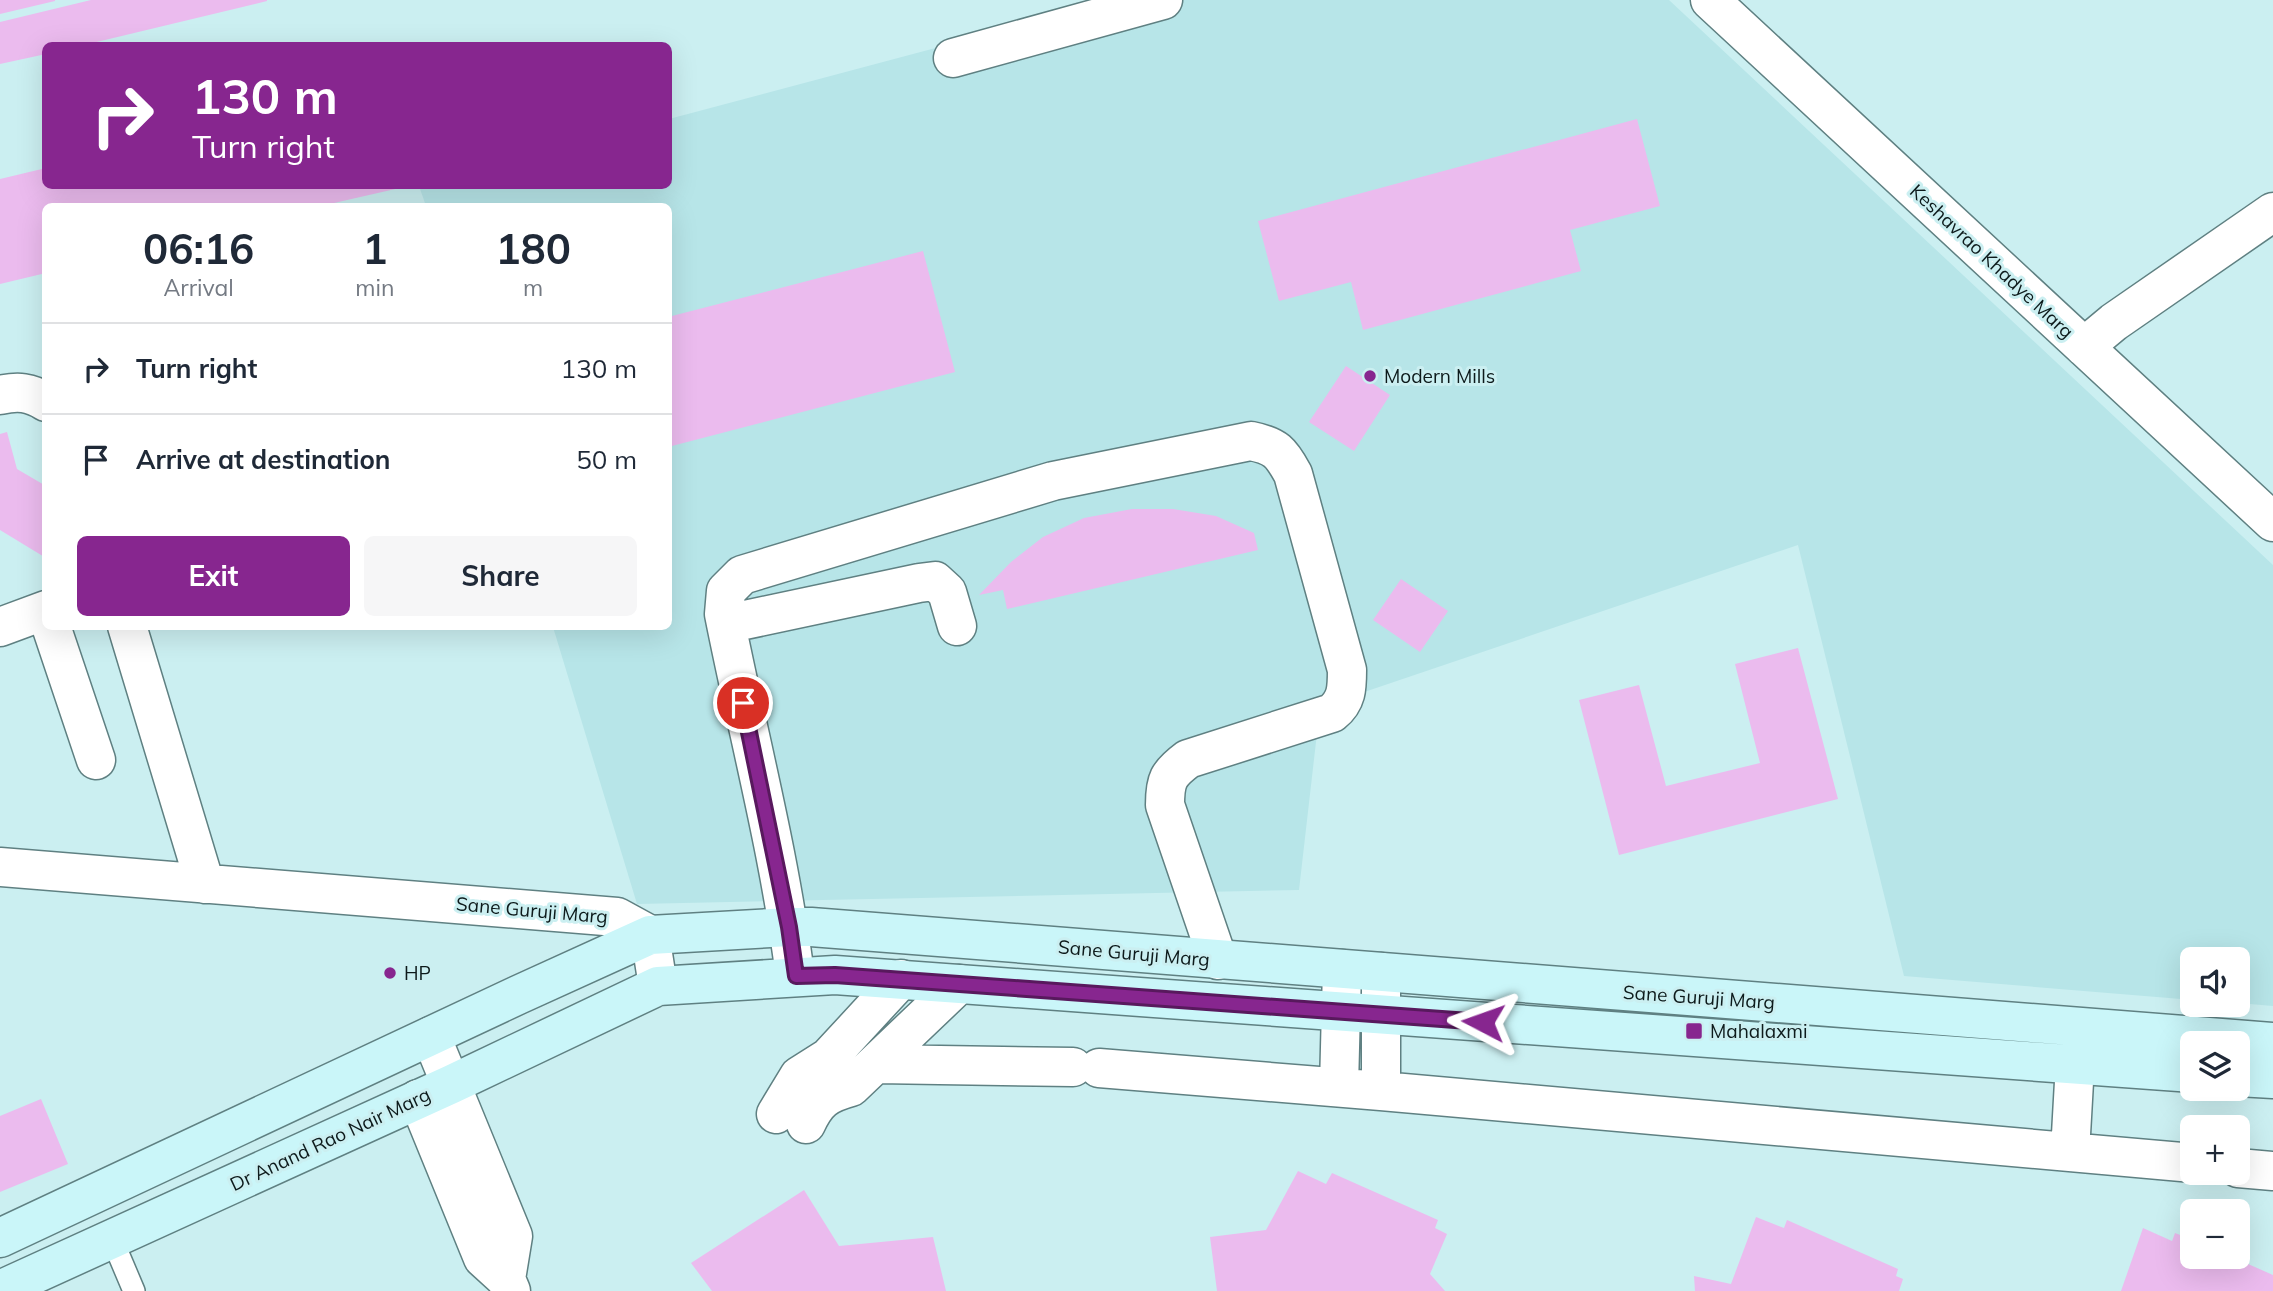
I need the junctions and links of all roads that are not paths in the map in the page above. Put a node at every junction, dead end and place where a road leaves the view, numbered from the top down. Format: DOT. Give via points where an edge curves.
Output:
graph roads {
  1 [pos="1163,0"];
  2 [pos="1710,0"];
  3 [pos="953,58"];
  4 [pos="2273,212"];
  5 [pos="2084,346"];
  6 [pos="0,396"];
  7 [pos="42,400"];
  8 [pos="2273,523"];
  9 [pos="42,611"];
  10 [pos="726,624"];
  11 [pos="957,626"];
  12 [pos="0,627"];
  13 [pos="52,630"];
  14 [pos="128,630"];
  15 [pos="96,760"];
  16 [pos="0,867"];
  17 [pos="205,884"];
  18 [pos="789,927"];
  19 [pos="650,935"];
  20 [pos="1218,960"];
  21 [pos="1342,969"];
  22 [pos="1381,972"];
  23 [pos="796,976"];
  24 [pos="901,979"];
  25 [pos="959,984"];
  26 [pos="659,986"];
  27 [pos="1615,991"];
  28 [pos="1866,1010"];
  29 [pos="1341,1011"];
  30 [pos="1381,1014"];
  31 [pos="2048,1024"];
  32 [pos="1611,1031"];
  33 [pos="431,1035"];
  34 [pos="2273,1042"];
  35 [pos="1863,1049"];
  36 [pos="877,1063"];
  37 [pos="2060,1063"];
  38 [pos="2180,1072"];
  39 [pos="2250,1077"];
  40 [pos="2273,1079"];
  41 [pos="1339,1087"];
  42 [pos="435,1091"];
  43 [pos="1381,1091"];
  44 [pos="2070,1152"];
  45 [pos="2180,1162"];
  46 [pos="2250,1169"];
  47 [pos="2273,1171"];
  48 [pos="0,1238"];
  49 [pos="112,1239"];
  50 [pos="509,1285"];
  51 [pos="0,1290"];
  52 [pos="134,1291"];
  1 -- 3 [label="street"];
  2 -- 5 [label="street, Keshavrao Khadye Marg"];
  4 -- 5 [label="street"];
  5 -- 8 [label="street, Keshavrao Khadye Marg"];
  6 -- 7 [label="street" via="16,391"];
  9 -- 12 [label="street"];
  10 -- 11 [label="street" via="935,581 947,592"];
  10 -- 18 [label="street"];
  10 -- 20 [label="street" via="726,591 742,576 1053,481 1251,441 1269,445 1283,456 1293,474 1347,670 1347,690 1332,713 1188,759 1172,771 1165,788 1166,805"];
  13 -- 15 [label="street"];
  14 -- 17 [label="street"];
  16 -- 17 [label="street, Sane Guruji Marg"];
  17 -- 19 [label="street, Sane Guruji Marg" via="617,917"];
  18 -- 19 [label="main road, Sane Guruji Marg"];
  18 -- 20 [label="main road, Sane Guruji Marg"];
  18 -- 23 [label="street"];
  19 -- 26 [label="street"];
  19 -- 33 [label="main road"];
  20 -- 21 [label="main road, Sane Guruji Marg"];
  21 -- 22 [label="main road, Sane Guruji Marg"];
  21 -- 29 [label="street"];
  22 -- 27 [label="main road, Sane Guruji Marg"];
  22 -- 30 [label="street"];
  23 -- 24 [label="main road, Sane Guruji Marg"];
  23 -- 26 [label="main road, Sane Guruji Marg"];
  24 -- 25 [label="main road, Sane Guruji Marg"];
  24 -- 36 [label="street" via="829,1057 799,1076 791,1119 811,1112 828,1094 850,1087"];
  25 -- 29 [label="main road, Sane Guruji Marg"];
  25 -- 36 [label="street"];
  26 -- 42 [label="main road, Dr Anand Rao Nair Marg"];
  27 -- 28 [label="main road, Sane Guruji Marg"];
  27 -- 32 [label="main road"];
  28 -- 31 [label="main road, Sane Guruji Marg"];
  28 -- 35 [label="main road"];
  29 -- 30 [label="main road, Sane Guruji Marg"];
  29 -- 41 [label="street"];
  30 -- 32 [label="main road, Sane Guruji Marg"];
  30 -- 43 [label="street"];
  31 -- 34 [label="main road, Sane Guruji Marg"];
  31 -- 37 [label="main road"];
  32 -- 35 [label="main road, Sane Guruji Marg"];
  33 -- 42 [label="street"];
  33 -- 48 [label="main road"];
  35 -- 37 [label="main road, Sane Guruji Marg"];
  36 -- 41 [label="street"];
  37 -- 38 [label="main road, Sane Guruji Marg"];
  37 -- 44 [label="street"];
  39 -- 40 [label="main road"];
  41 -- 43 [label="street"];
  42 -- 49 [label="main road, Dr Anand Rao Nair Marg"];
  42 -- 50 [label="street" via="513,1236"];
  43 -- 44 [label="street"];
  44 -- 45 [label="street"];
  46 -- 47 [label="street"];
  49 -- 51 [label="main road, Dr Anand Rao Nair Marg"];
  49 -- 52 [label="lane"];
}
